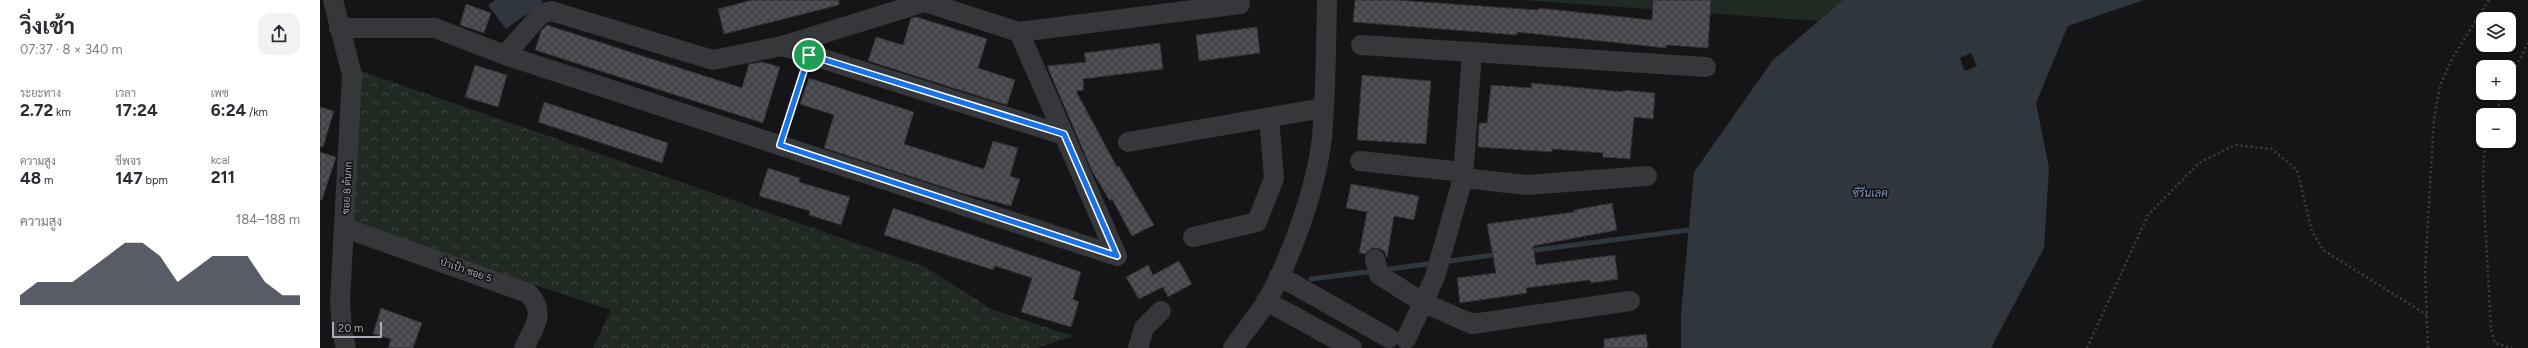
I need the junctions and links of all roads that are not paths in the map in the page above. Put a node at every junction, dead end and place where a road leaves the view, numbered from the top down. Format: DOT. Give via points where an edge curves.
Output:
graph roads {
  1 [pos="333,0"];
  2 [pos="1327,0"];
  3 [pos="1240,4"];
  4 [pos="339,28"];
  5 [pos="1019,32"];
  6 [pos="1361,45"];
  7 [pos="782,46"];
  8 [pos="1472,52"];
  9 [pos="505,55"];
  10 [pos="1706,67"];
  11 [pos="1323,108"];
  12 [pos="1269,118"];
  13 [pos="1064,134"];
  14 [pos="1128,142"];
  15 [pos="1360,161"];
  16 [pos="1463,175"];
  17 [pos="1647,176"];
  18 [pos="345,228"];
  19 [pos="1193,237"];
  20 [pos="1377,266"];
  21 [pos="1279,276"];
  22 [pos="1266,301"];
  23 [pos="1630,302"];
  24 [pos="1424,303"];
  25 [pos="1161,311"];
  26 [pos="1397,343"];
  27 [pos="346,348"];
  28 [pos="524,348"];
  29 [pos="1138,348"];
  30 [pos="1233,348"];
  31 [pos="1352,348"];
  1 -- 4 [label="street, ซอย 8 ต้นกก"];
  2 -- 11 [label="street"];
  3 -- 5 [label="street"];
  4 -- 9 [label="street" via="435,28"];
  4 -- 18 [label="street, ซอย 8 ต้นกก" via="352,76"];
  5 -- 7 [label="street" via="925,2"];
  5 -- 13 [label="street"];
  6 -- 8 [label="street"];
  7 -- 9 [label="street" via="713,60 551,11 541,14"];
  7 -- 13 [label="street"];
  8 -- 10 [label="street"];
  8 -- 16 [label="street"];
  9 -- 13 [label="street" via="1117,256"];
  11 -- 12 [label="street"];
  11 -- 21 [label="street" via="1322,138 1310,191 1296,236"];
  12 -- 14 [label="street"];
  12 -- 19 [label="street" via="1274,178 1257,222"];
  15 -- 16 [label="street"];
  16 -- 17 [label="street" via="1527,185"];
  16 -- 24 [label="street" via="1439,262"];
  18 -- 27 [label="street, ซอย 8 ต้นกก" via="340,301"];
  18 -- 28 [label="street, ป่าเป้า ซอย 5" via="528,293 537,302 538,310 537,321"];
  20 -- 24 [label="street"];
  21 -- 22 [label="street"];
  21 -- 26 [label="street"];
  22 -- 30 [label="street"];
  22 -- 31 [label="street"];
  23 -- 24 [label="street" via="1472,324"];
  24 -- 26 [label="street"];
  25 -- 29 [label="street" via="1144,328"];
}
